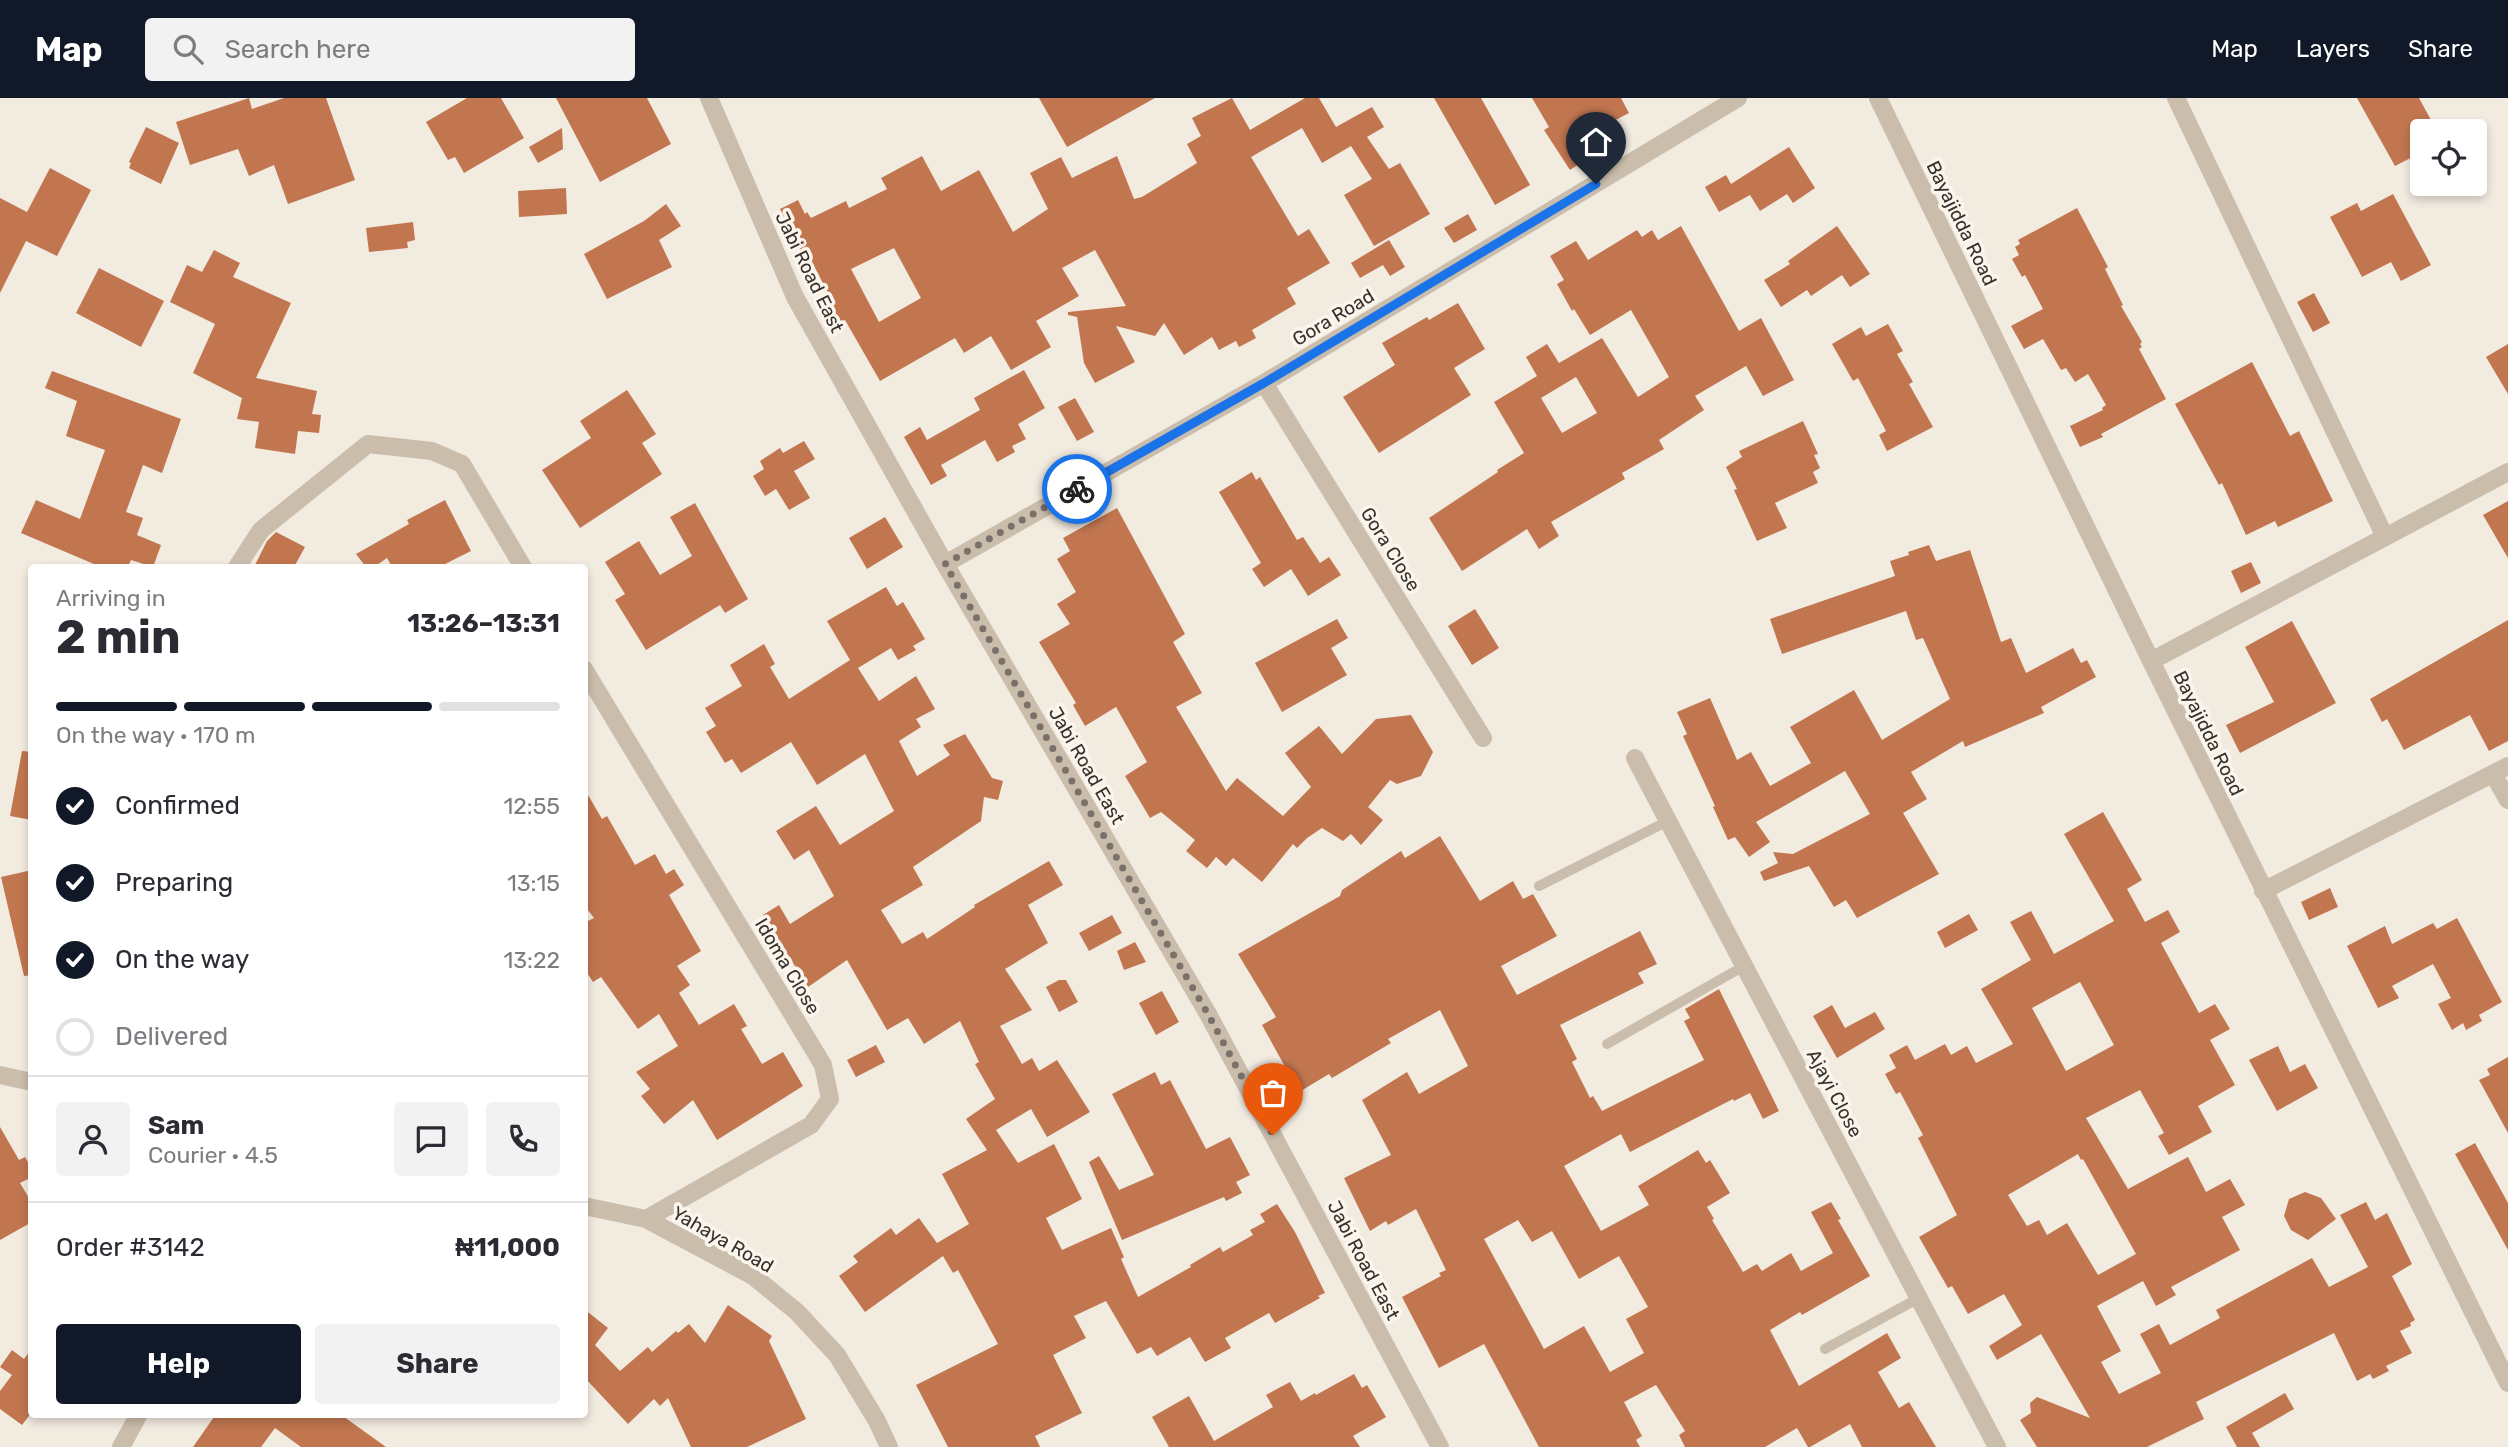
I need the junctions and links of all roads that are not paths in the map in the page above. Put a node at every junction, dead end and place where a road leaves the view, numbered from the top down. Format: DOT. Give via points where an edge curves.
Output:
graph roads {
  1 [pos="1738,98"];
  2 [pos="1878,98"];
  3 [pos="2176,98"];
  4 [pos="715,100"];
  5 [pos="1264,383"];
  6 [pos="2508,472"];
  7 [pos="2385,537"];
  8 [pos="239,564"];
  9 [pos="521,564"];
  10 [pos="945,564"];
  11 [pos="2151,661"];
  12 [pos="588,676"];
  13 [pos="1483,737"];
  14 [pos="1635,758"];
  15 [pos="2500,770"];
  16 [pos="2508,800"];
  17 [pos="1668,821"];
  18 [pos="1539,886"];
  19 [pos="2263,891"];
  20 [pos="1744,966"];
  21 [pos="1607,1044"];
  22 [pos="0,1075"];
  23 [pos="28,1081"];
  24 [pos="588,1207"];
  25 [pos="646,1219"];
  26 [pos="1919,1298"];
  27 [pos="1825,1349"];
  28 [pos="2508,1383"];
  29 [pos="137,1418"];
  30 [pos="121,1447"];
  31 [pos="889,1447"];
  32 [pos="1440,1447"];
  33 [pos="1997,1447"];
  1 -- 5 [label="street, Gora Road"];
  2 -- 11 [label="street, Bayajidda Road"];
  3 -- 7 [label="street"];
  4 -- 10 [label="street, Jabi Road East" via="795,297"];
  5 -- 10 [label="street, Gora Road"];
  5 -- 13 [label="street, Gora Close"];
  6 -- 7 [label="street"];
  7 -- 11 [label="street"];
  8 -- 9 [label="street" via="261,530 368,444 432,451 461,464"];
  10 -- 32 [label="street, Jabi Road East" via="1208,1014"];
  11 -- 19 [label="street, Bayajidda Road"];
  12 -- 25 [label="street, Idoma Close" via="822,1065 830,1100 811,1125"];
  14 -- 17 [label="street, Ajayi Close"];
  15 -- 16 [label="street"];
  15 -- 19 [label="street"];
  17 -- 18 [label="lane"];
  17 -- 20 [label="street, Ajayi Close"];
  19 -- 28 [label="street, Bayajidda Road"];
  20 -- 21 [label="lane"];
  20 -- 26 [label="street, Ajayi Close"];
  22 -- 23 [label="street"];
  24 -- 25 [label="street, Yahaya Road"];
  25 -- 31 [label="street, Yahaya Road" via="753,1276 797,1312 837,1355"];
  26 -- 27 [label="lane"];
  26 -- 33 [label="street, Ajayi Close"];
  29 -- 30 [label="street"];
}
